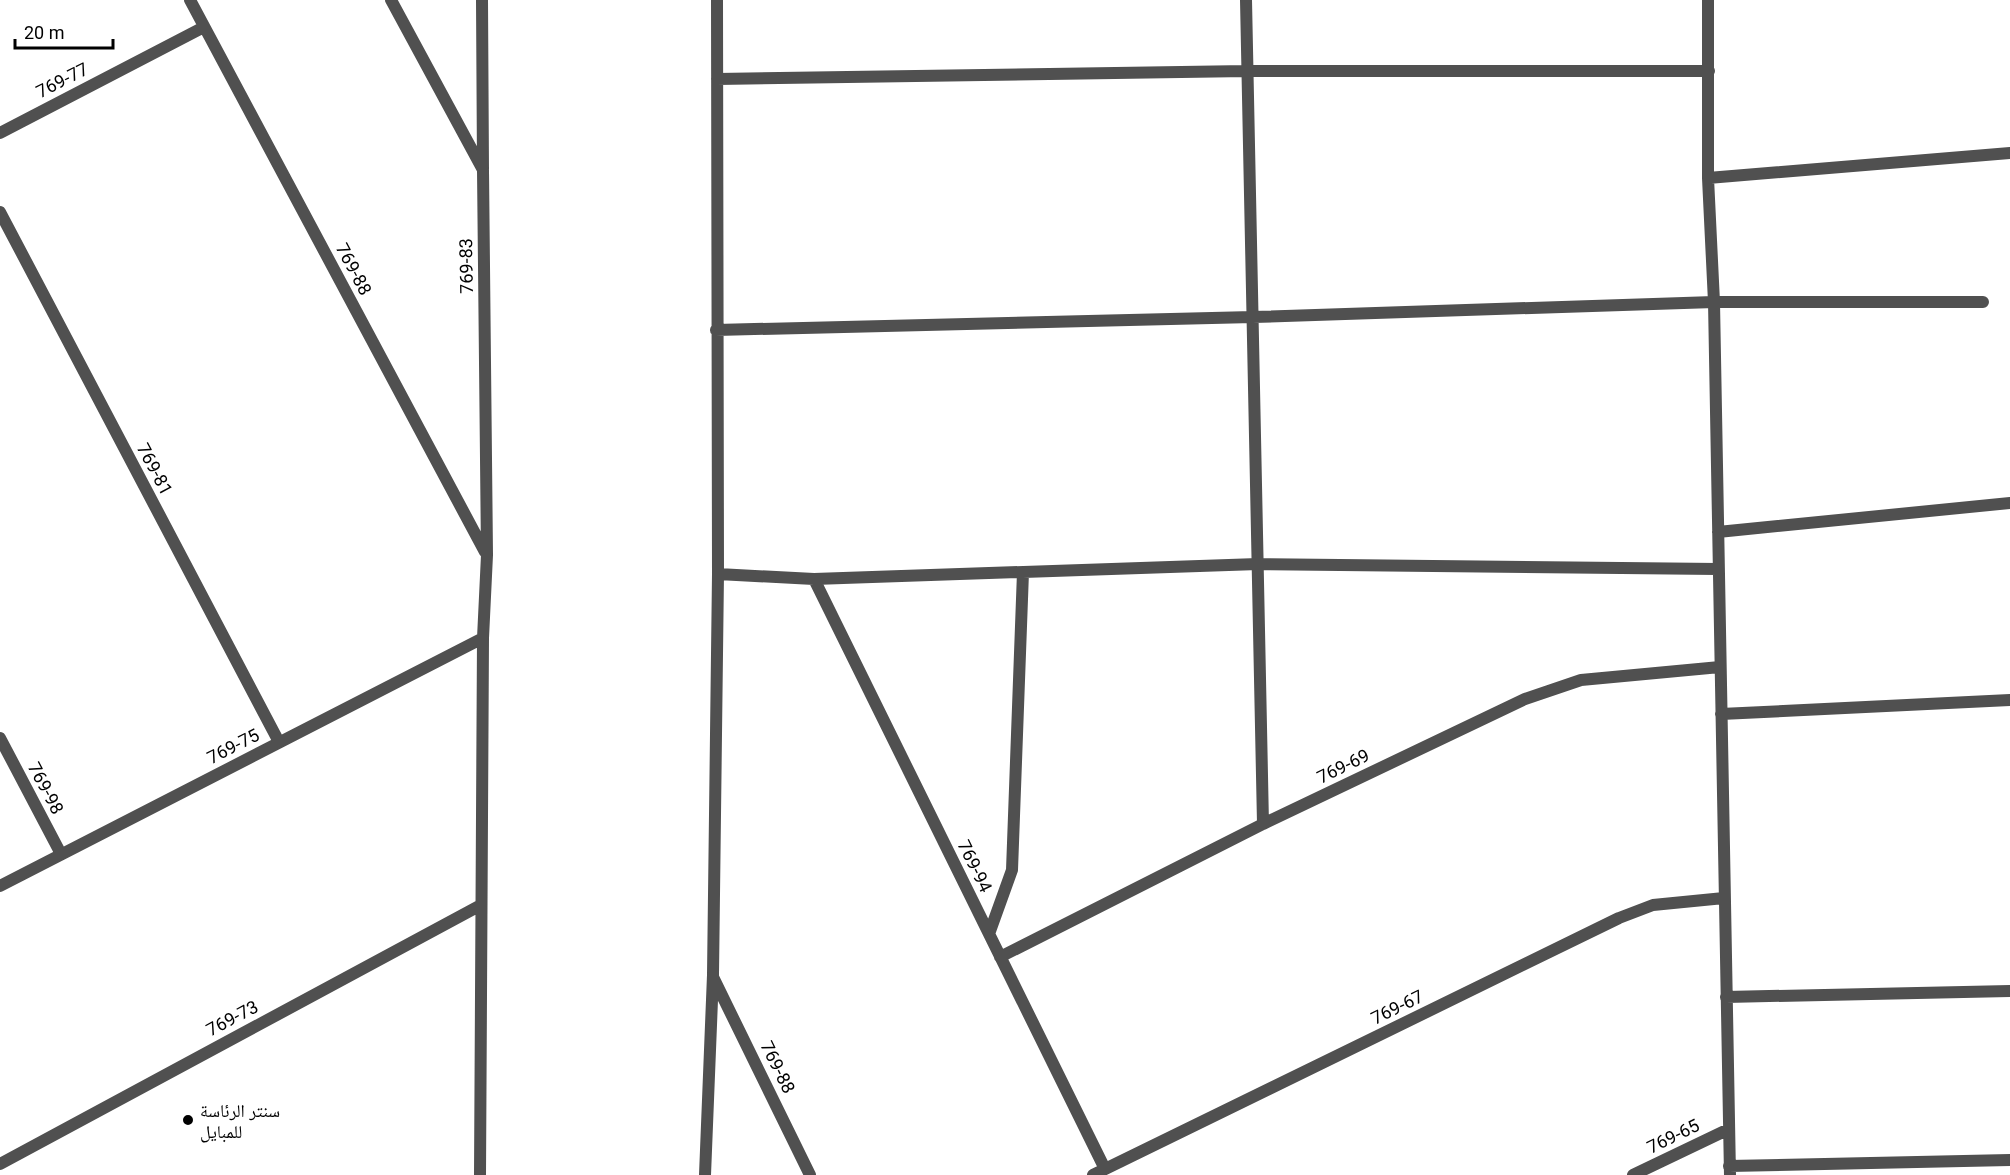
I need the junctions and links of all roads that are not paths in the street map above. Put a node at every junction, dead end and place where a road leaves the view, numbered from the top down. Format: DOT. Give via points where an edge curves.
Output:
graph roads {
  1 [pos="190,0"];
  2 [pos="391,0"];
  3 [pos="482,0"];
  4 [pos="717,0"];
  5 [pos="1246,0"];
  6 [pos="1708,0"];
  7 [pos="204,27"];
  8 [pos="1247,71"];
  9 [pos="1709,71"];
  10 [pos="717,79"];
  11 [pos="0,133"];
  12 [pos="2010,153"];
  13 [pos="483,170"];
  14 [pos="1708,178"];
  15 [pos="0,212"];
  16 [pos="1714,302"];
  17 [pos="1983,302"];
  18 [pos="1253,317"];
  19 [pos="716,330"];
  20 [pos="2010,503"];
  21 [pos="1718,532"];
  22 [pos="487,555"];
  23 [pos="1258,564"];
  24 [pos="1718,569"];
  25 [pos="1023,572"];
  26 [pos="718,574"];
  27 [pos="814,579"];
  28 [pos="483,638"];
  29 [pos="1720,667"];
  30 [pos="2010,700"];
  31 [pos="1721,714"];
  32 [pos="0,738"];
  33 [pos="279,742"];
  34 [pos="1263,824"];
  35 [pos="61,854"];
  36 [pos="0,886"];
  37 [pos="1724,898"];
  38 [pos="481,905"];
  39 [pos="989,934"];
  40 [pos="1000,957"];
  41 [pos="713,975"];
  42 [pos="2010,991"];
  43 [pos="1726,997"];
  44 [pos="1729,1129"];
  45 [pos="2010,1160"];
  46 [pos="0,1164"];
  47 [pos="1730,1170"];
  48 [pos="1099,1172"];
  49 [pos="480,1175"];
  50 [pos="705,1175"];
  51 [pos="810,1175"];
  52 [pos="1633,1175"];
  1 -- 7 [label="street, 769-88"];
  2 -- 13 [label="street, 769-83"];
  3 -- 13 [label="street"];
  4 -- 10 [label="street"];
  5 -- 8 [label="street"];
  6 -- 9 [label="street"];
  7 -- 11 [label="street, 769-77"];
  7 -- 22 [label="street, 769-88"];
  8 -- 9 [label="street"];
  8 -- 10 [label="street"];
  8 -- 18 [label="street"];
  9 -- 14 [label="street"];
  10 -- 19 [label="street"];
  12 -- 14 [label="street"];
  13 -- 22 [label="street, 769-83"];
  14 -- 16 [label="street"];
  15 -- 33 [label="street, 769-81"];
  16 -- 17 [label="street"];
  16 -- 18 [label="street"];
  16 -- 21 [label="street"];
  18 -- 19 [label="street"];
  18 -- 23 [label="street"];
  19 -- 26 [label="street"];
  20 -- 21 [label="street"];
  21 -- 24 [label="street"];
  22 -- 28 [label="street, 769-83"];
  23 -- 24 [label="street"];
  23 -- 25 [label="street"];
  23 -- 34 [label="street"];
  24 -- 29 [label="street"];
  25 -- 27 [label="street"];
  25 -- 39 [label="street" via="1012,870"];
  26 -- 27 [label="street"];
  26 -- 41 [label="street"];
  27 -- 39 [label="street, 769-94"];
  28 -- 33 [label="street, 769-75"];
  28 -- 38 [label="street, 769-83"];
  29 -- 31 [label="street"];
  29 -- 34 [label="street, 769-69" via="1581,680 1524,699"];
  30 -- 31 [label="street"];
  31 -- 37 [label="street"];
  32 -- 35 [label="street, 769-98"];
  33 -- 35 [label="street, 769-75"];
  34 -- 40 [label="street, 769-69"];
  35 -- 36 [label="street, 769-75"];
  37 -- 43 [label="street"];
  37 -- 48 [label="street, 769-67" via="1653,905 1619,918"];
  38 -- 46 [label="street, 769-73"];
  38 -- 49 [label="street, 769-83"];
  39 -- 40 [label="street, 769-94"];
  40 -- 48 [label="street, 769-94"];
  41 -- 50 [label="street"];
  41 -- 51 [label="street, 769-88"];
  42 -- 43 [label="street"];
  43 -- 44 [label="street"];
  44 -- 47 [label="street"];
  44 -- 52 [label="street, 769-65"];
  45 -- 47 [label="street"];
}
